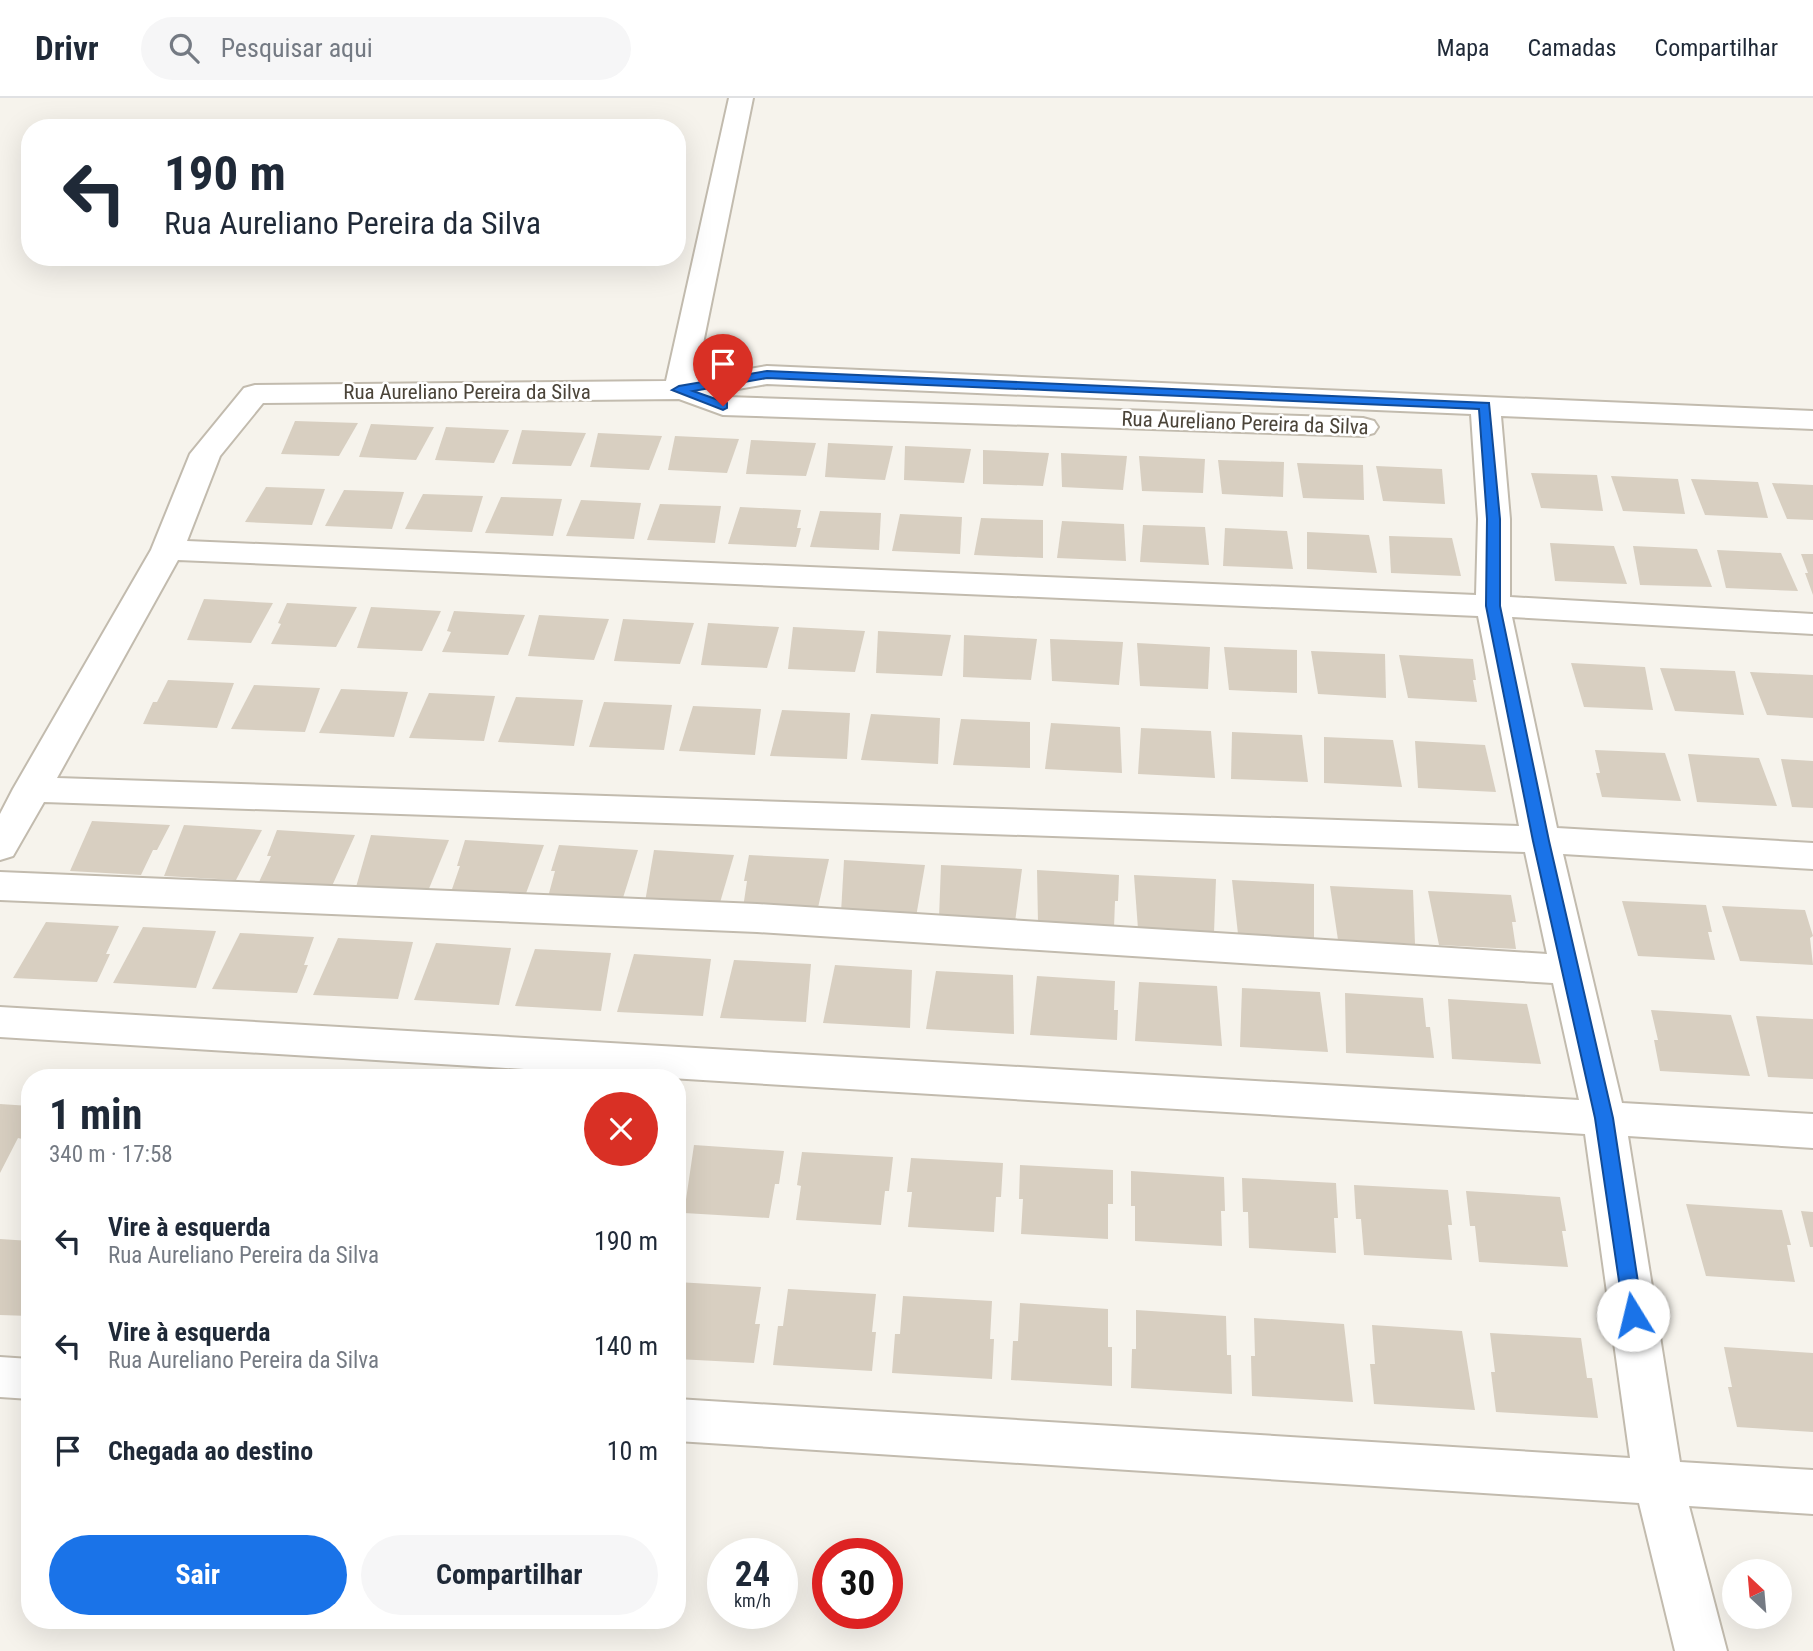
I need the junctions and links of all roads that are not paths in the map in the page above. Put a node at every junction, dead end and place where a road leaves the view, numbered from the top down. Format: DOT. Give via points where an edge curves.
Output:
graph roads {
  1 [pos="741,98"];
  2 [pos="679,390"];
  3 [pos="1486,418"];
  4 [pos="1813,420"];
  5 [pos="1813,444"];
  6 [pos="167,550"];
  7 [pos="1493,606"];
  8 [pos="1813,624"];
  9 [pos="31,789"];
  10 [pos="1541,841"];
  11 [pos="0,847"];
  12 [pos="1813,856"];
  13 [pos="0,886"];
  14 [pos="1571,970"];
  15 [pos="0,1022"];
  16 [pos="1604,1118"];
  17 [pos="1813,1131"];
  18 [pos="0,1377"];
  19 [pos="21,1378"];
  20 [pos="686,1421"];
  21 [pos="1658,1481"];
  22 [pos="1813,1492"];
  23 [pos="1701,1651"];
  1 -- 2 [label="street"];
  2 -- 3 [label="street, Rua Aureliano Pereira da Silva" via="723,406"];
  2 -- 6 [label="street, Rua Aureliano Pereira da Silva" via="255,394 205,454"];
  3 -- 4 [label="street, Rua Aureliano Pereira da Silva"];
  3 -- 5 [label="street, Rua Aureliano Pereira da Silva"];
  3 -- 7 [label="street" via="1494,519"];
  6 -- 7 [label="street"];
  6 -- 9 [label="street"];
  7 -- 8 [label="street"];
  7 -- 10 [label="street"];
  9 -- 10 [label="street"];
  9 -- 11 [label="street"];
  10 -- 12 [label="street"];
  10 -- 14 [label="street"];
  13 -- 14 [label="street" via="757,918"];
  14 -- 16 [label="street"];
  15 -- 16 [label="street"];
  16 -- 17 [label="street"];
  16 -- 21 [label="street"];
  18 -- 19 [label="street"];
  20 -- 21 [label="street"];
  21 -- 22 [label="street"];
  21 -- 23 [label="street"];
}
